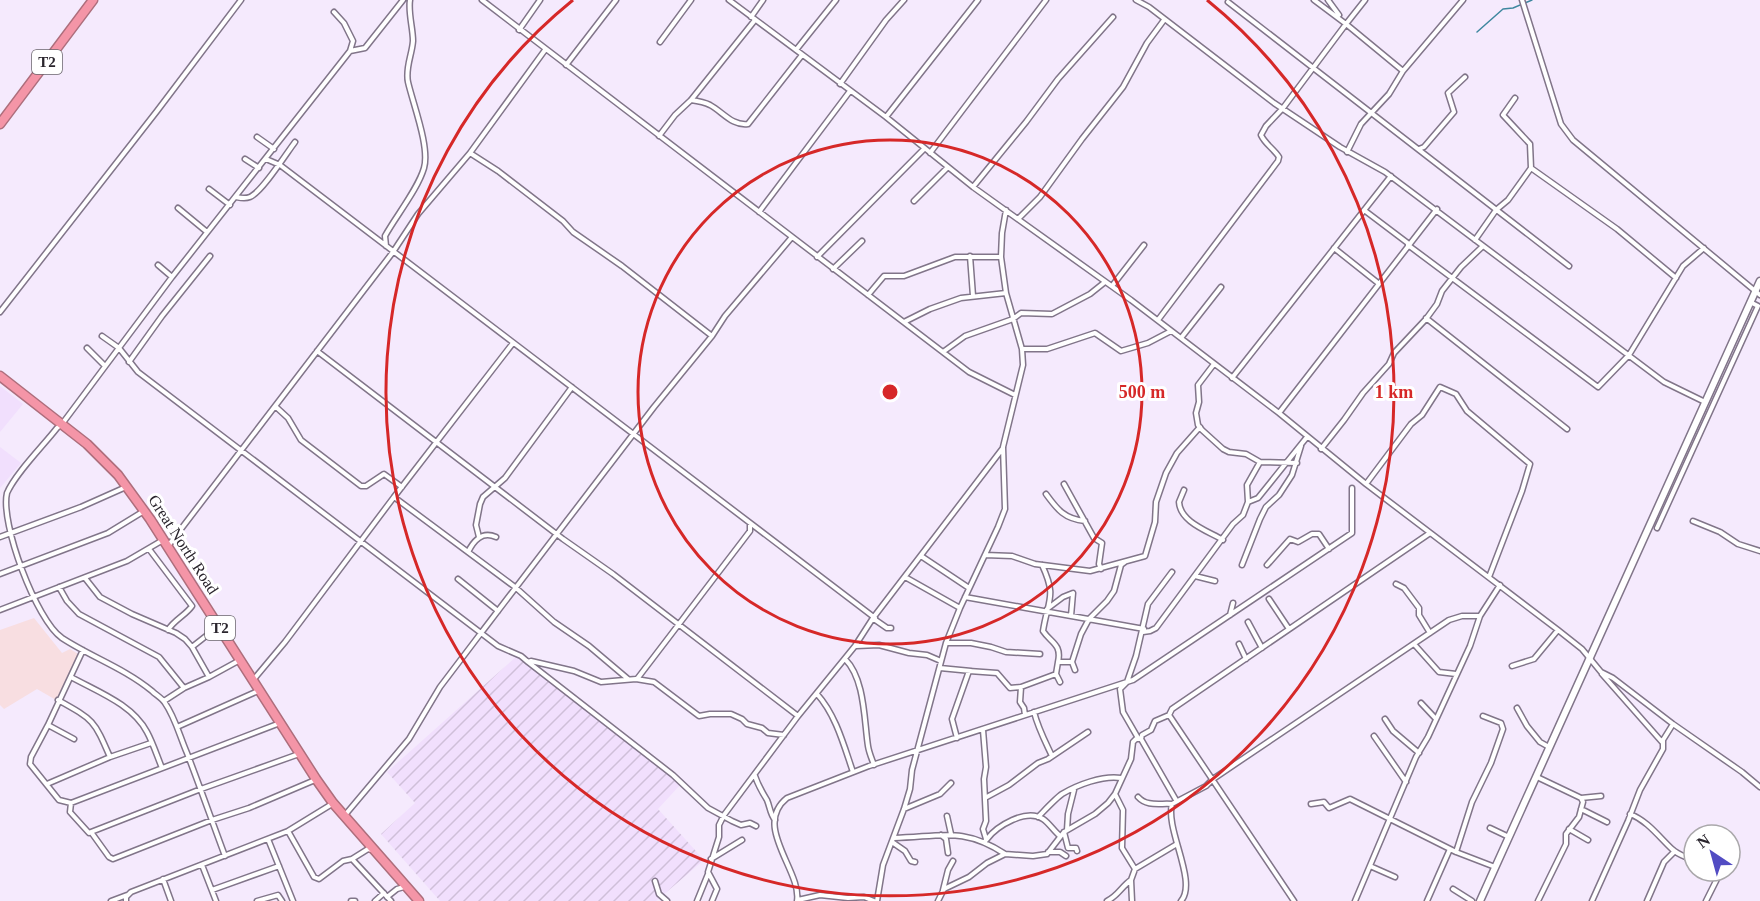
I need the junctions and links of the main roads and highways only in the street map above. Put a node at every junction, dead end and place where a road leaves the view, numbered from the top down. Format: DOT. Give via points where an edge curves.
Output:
graph roads {
  1 [pos="93,0"];
  2 [pos="0,124"];
  3 [pos="0,376"];
  4 [pos="419,901"];
  1 -- 2 [label="highway, T2"];
  3 -- 4 [label="highway, Great North Road / T2" via="104,459 127,486 316,779"];
}
